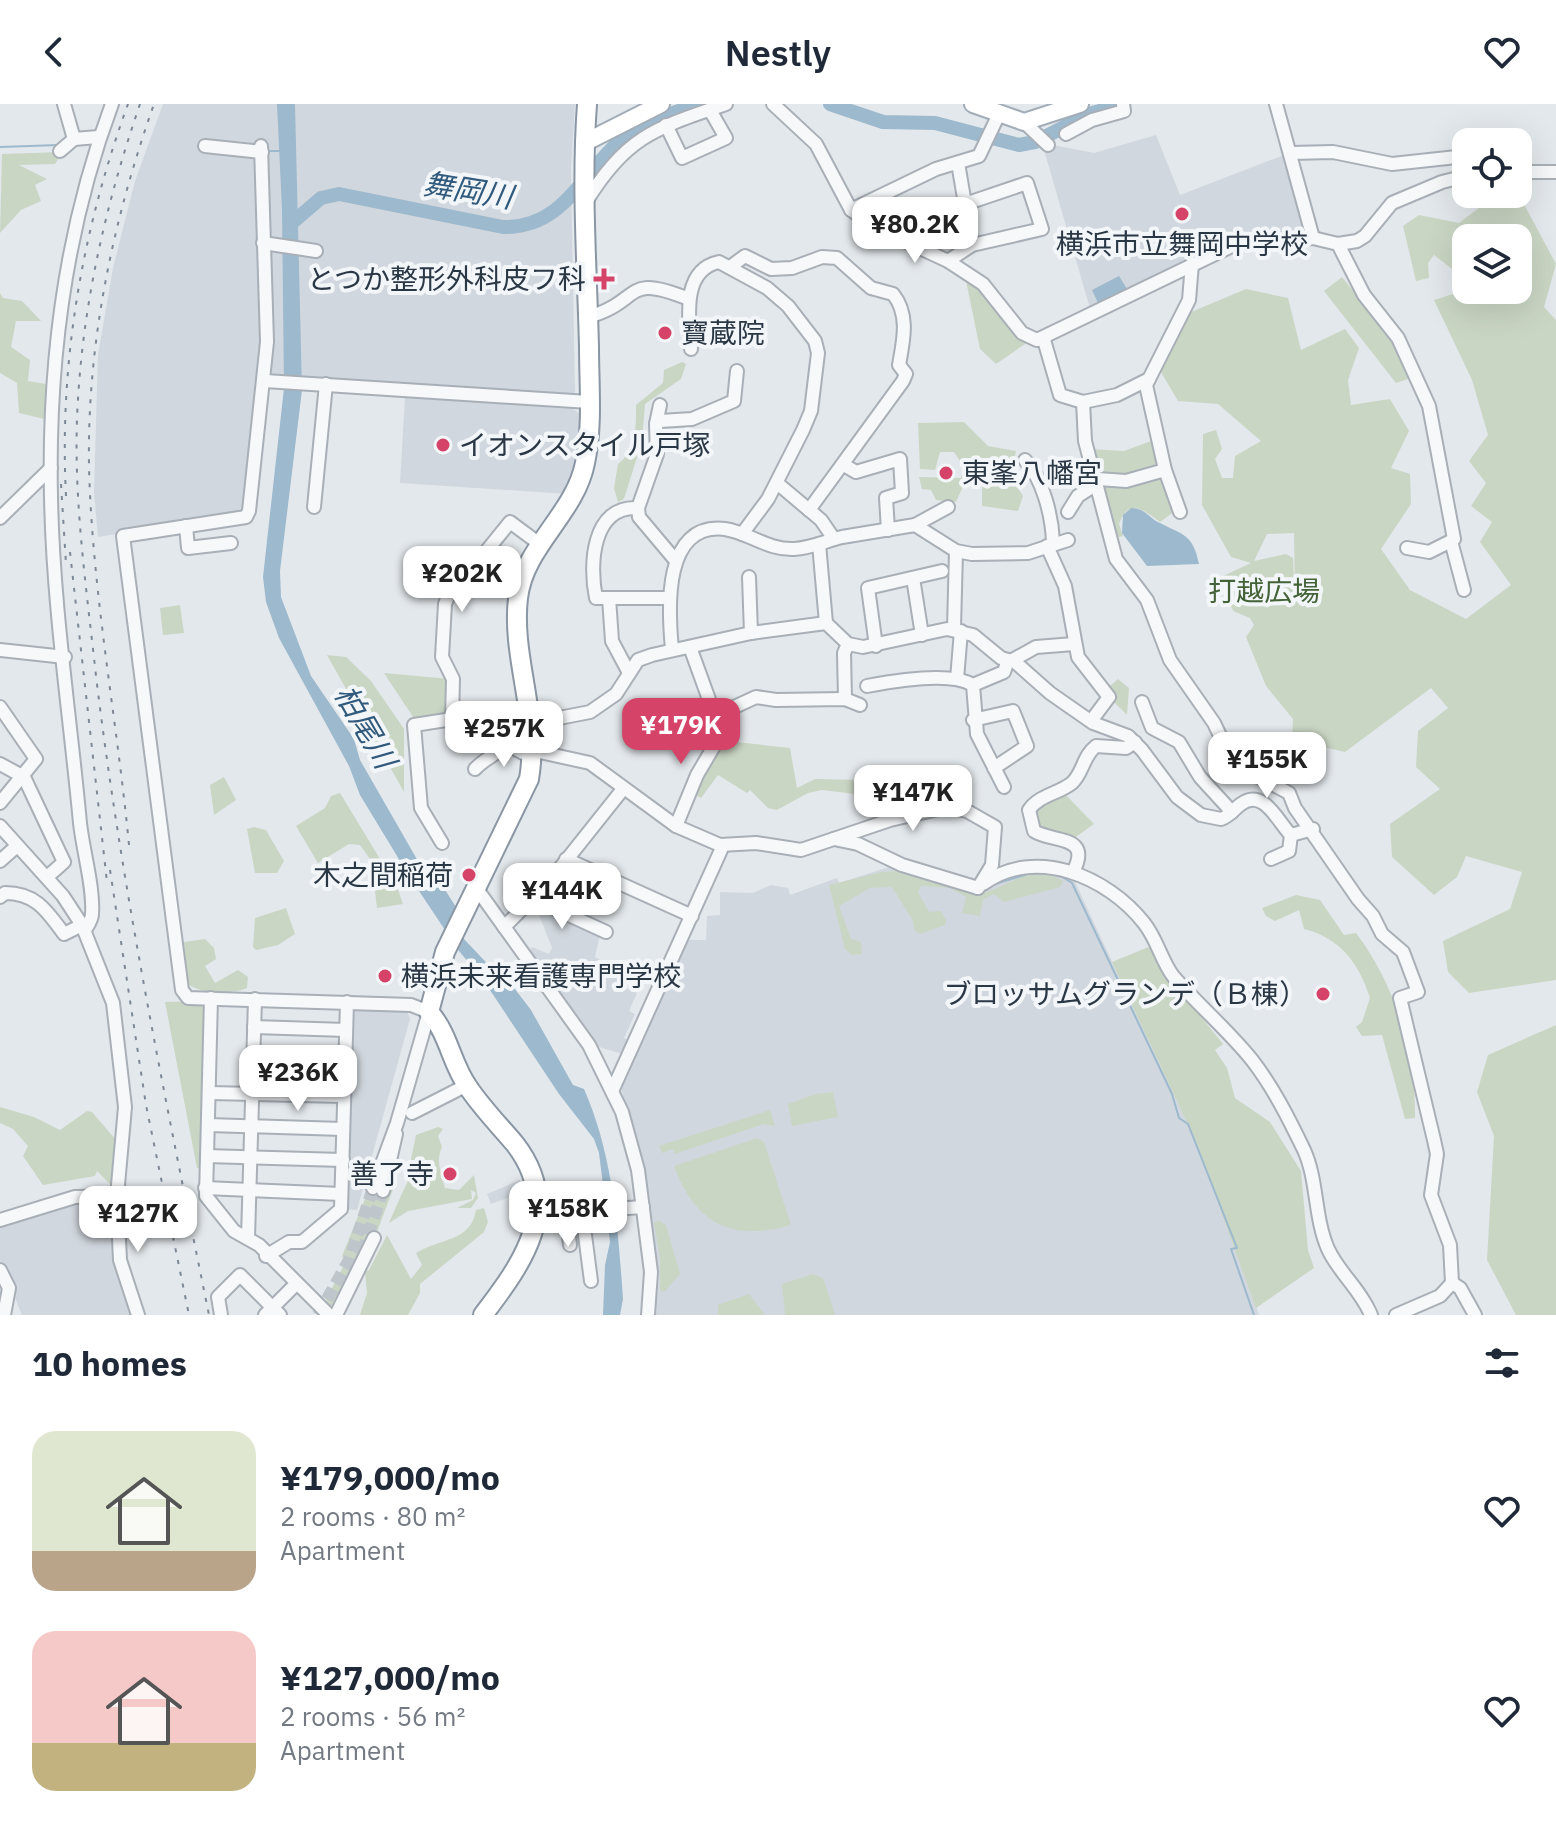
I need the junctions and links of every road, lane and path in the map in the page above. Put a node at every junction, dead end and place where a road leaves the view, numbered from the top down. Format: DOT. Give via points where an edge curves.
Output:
graph roads {
  1 [pos="64,104"];
  2 [pos="112,104"];
  3 [pos="587,104"];
  4 [pos="661,104"];
  5 [pos="726,104"];
  6 [pos="773,104"];
  7 [pos="973,104"];
  8 [pos="1276,104"];
  9 [pos="1070,105"];
  10 [pos="1123,106"];
  11 [pos="710,110"];
  12 [pos="998,116"];
  13 [pos="1024,122"];
  14 [pos="666,125"];
  15 [pos="1066,134"];
  16 [pos="98,137"];
  17 [pos="74,139"];
  18 [pos="1043,141"];
  19 [pos="584,143"];
  20 [pos="205,146"];
  21 [pos="60,151"];
  22 [pos="1290,153"];
  23 [pos="1452,158"];
  24 [pos="958,163"];
  25 [pos="1532,172"];
  26 [pos="1556,172"];
  27 [pos="1452,180"];
  28 [pos="584,198"];
  29 [pos="965,204"];
  30 [pos="851,210"];
  31 [pos="1313,238"];
  32 [pos="268,244"];
  33 [pos="1338,244"];
  34 [pos="972,245"];
  35 [pos="316,251"];
  36 [pos="948,261"];
  37 [pos="1192,264"];
  38 [pos="730,267"];
  39 [pos="689,299"];
  40 [pos="588,317"];
  41 [pos="1044,340"];
  42 [pos="691,349"];
  43 [pos="737,371"];
  44 [pos="1149,379"];
  45 [pos="269,381"];
  46 [pos="320,384"];
  47 [pos="589,402"];
  48 [pos="1083,402"];
  49 [pos="660,405"];
  50 [pos="656,424"];
  51 [pos="1025,460"];
  52 [pos="844,465"];
  53 [pos="51,468"];
  54 [pos="1165,470"];
  55 [pos="1096,482"];
  56 [pos="777,483"];
  57 [pos="314,507"];
  58 [pos="948,507"];
  59 [pos="638,508"];
  60 [pos="809,510"];
  61 [pos="1068,512"];
  62 [pos="1180,512"];
  63 [pos="0,518"];
  64 [pos="915,525"];
  65 [pos="186,526"];
  66 [pos="888,530"];
  67 [pos="742,534"];
  68 [pos="834,539"];
  69 [pos="1068,540"];
  70 [pos="1451,541"];
  71 [pos="231,543"];
  72 [pos="819,544"];
  73 [pos="1050,544"];
  74 [pos="541,545"];
  75 [pos="1407,548"];
  76 [pos="956,551"];
  77 [pos="676,561"];
  78 [pos="942,571"];
  79 [pos="749,577"];
  80 [pos="913,578"];
  81 [pos="1464,590"];
  82 [pos="609,598"];
  83 [pos="670,598"];
  84 [pos="826,623"];
  85 [pos="958,630"];
  86 [pos="751,633"];
  87 [pos="922,635"];
  88 [pos="848,644"];
  89 [pos="1074,644"];
  90 [pos="876,646"];
  91 [pos="690,647"];
  92 [pos="672,649"];
  93 [pos="0,650"];
  94 [pos="65,657"];
  95 [pos="1011,661"];
  96 [pos="629,673"];
  97 [pos="957,679"];
  98 [pos="973,685"];
  99 [pos="867,686"];
  100 [pos="845,699"];
  101 [pos="1142,702"];
  102 [pos="860,705"];
  103 [pos="0,707"];
  104 [pos="715,716"];
  105 [pos="452,720"];
  106 [pos="973,720"];
  107 [pos="1091,721"];
  108 [pos="533,723"];
  109 [pos="1135,742"];
  110 [pos="506,744"];
  111 [pos="534,752"];
  112 [pos="0,764"];
  113 [pos="994,768"];
  114 [pos="475,769"];
  115 [pos="24,777"];
  116 [pos="1004,787"];
  117 [pos="623,789"];
  118 [pos="0,803"];
  119 [pos="1232,812"];
  120 [pos="0,826"];
  121 [pos="676,826"];
  122 [pos="1313,829"];
  123 [pos="1291,835"];
  124 [pos="833,839"];
  125 [pos="442,843"];
  126 [pos="720,845"];
  127 [pos="17,846"];
  128 [pos="83,854"];
  129 [pos="566,859"];
  130 [pos="1271,859"];
  131 [pos="0,861"];
  132 [pos="64,862"];
  133 [pos="1073,872"];
  134 [pos="47,877"];
  135 [pos="978,888"];
  136 [pos="476,893"];
  137 [pos="0,897"];
  138 [pos="532,898"];
  139 [pos="692,916"];
  140 [pos="84,927"];
  141 [pos="504,927"];
  142 [pos="606,932"];
  143 [pos="211,998"];
  144 [pos="255,999"];
  145 [pos="347,1002"];
  146 [pos="429,1012"];
  147 [pos="254,1027"];
  148 [pos="346,1030"];
  149 [pos="253,1062"];
  150 [pos="345,1064"];
  151 [pos="467,1085"];
  152 [pos="613,1089"];
  153 [pos="209,1093"];
  154 [pos="252,1094"];
  155 [pos="344,1096"];
  156 [pos="412,1113"];
  157 [pos="208,1125"];
  158 [pos="251,1126"];
  159 [pos="343,1129"];
  160 [pos="207,1156"];
  161 [pos="250,1157"];
  162 [pos="343,1160"];
  163 [pos="205,1188"];
  164 [pos="249,1190"];
  165 [pos="378,1190"];
  166 [pos="341,1194"];
  167 [pos="117,1196"];
  168 [pos="638,1208"];
  169 [pos="566,1212"];
  170 [pos="583,1212"];
  171 [pos="537,1214"];
  172 [pos="0,1220"];
  173 [pos="248,1238"];
  174 [pos="374,1238"];
  175 [pos="570,1245"];
  176 [pos="266,1256"];
  177 [pos="0,1270"];
  178 [pos="591,1281"];
  179 [pos="1452,1283"];
  180 [pos="296,1284"];
  181 [pos="273,1312"];
  182 [pos="4,1315"];
  183 [pos="138,1315"];
  184 [pos="221,1315"];
  185 [pos="329,1315"];
  186 [pos="336,1315"];
  187 [pos="483,1315"];
  188 [pos="648,1315"];
  189 [pos="1371,1315"];
  190 [pos="1396,1315"];
  191 [pos="1475,1315"];
  1 -- 17 [label="street"];
  2 -- 16 [label="street"];
  3 -- 19 [label="highway"];
  4 -- 19 [label="main road"];
  5 -- 11 [label="street"];
  6 -- 30 [label="street" via="816,144"];
  7 -- 12 [label="main road"];
  8 -- 22 [label="street"];
  9 -- 13 [label="main road"];
  10 -- 15 [label="street"];
  11 -- 14 [label="street"];
  11 -- 14 [label="street" via="726,138 682,158"];
  12 -- 13 [label="main road"];
  12 -- 24 [label="street" via="979,156"];
  13 -- 18 [label="street"];
  14 -- 28 [label="street" via="622,152"];
  16 -- 17 [label="street"];
  16 -- 53 [label="street" via="62,294"];
  17 -- 21 [label="street"];
  19 -- 28 [label="highway"];
  20 -- 32 [label="street" via="261,149"];
  22 -- 23 [label="street" via="1333,152 1392,164"];
  22 -- 31 [label="street"];
  24 -- 29 [label="street"];
  24 -- 30 [label="street"];
  25 -- 26 [label="street"];
  27 -- 33 [label="street" via="1392,203 1365,236"];
  28 -- 40 [label="highway"];
  29 -- 34 [label="street"];
  29 -- 34 [label="street" via="1027,183 1042,229"];
  30 -- 36 [label="street"];
  31 -- 33 [label="street"];
  31 -- 37 [label="street" via="1240,242"];
  32 -- 35 [label="street"];
  32 -- 45 [label="street"];
  33 -- 70 [label="street" via="1364,295 1398,338 1429,406"];
  34 -- 36 [label="street"];
  36 -- 41 [label="street" via="993,294 1022,333"];
  37 -- 41 [label="street"];
  37 -- 44 [label="street" via="1189,300"];
  38 -- 39 [label="street" via="719,262 700,271"];
  38 -- 52 [label="street" via="745,256 771,269 837,258 871,288 896,297 905,350 899,365 906,374"];
  38 -- 56 [label="street" via="788,306 818,353 811,411"];
  39 -- 40 [label="street" via="646,286 606,312"];
  39 -- 42 [label="street"];
  40 -- 47 [label="highway"];
  41 -- 48 [label="street" via="1060,395"];
  43 -- 50 [label="street" via="734,401 692,419"];
  44 -- 48 [label="street" via="1103,400"];
  44 -- 54 [label="street"];
  45 -- 46 [label="street"];
  45 -- 65 [label="street" via="246,517"];
  46 -- 47 [label="street"];
  46 -- 57 [label="street"];
  47 -- 74 [label="highway" via="581,482"];
  48 -- 55 [label="street" via="1085,441"];
  49 -- 50 [label="street"];
  50 -- 59 [label="street" via="657,454"];
  51 -- 73 [label="street" via="1034,470 1052,527"];
  52 -- 60 [label="street"];
  52 -- 66 [label="street" via="856,472 900,459 902,493 886,498"];
  53 -- 63 [label="street"];
  53 -- 94 [label="street"];
  54 -- 55 [label="street" via="1126,481"];
  54 -- 62 [label="street"];
  55 -- 61 [label="street"];
  55 -- 122 [label="street" via="1116,559 1147,600 1170,660 1214,723 1233,763 1283,787"];
  56 -- 60 [label="street"];
  56 -- 67 [label="street"];
  58 -- 64 [label="street"];
  59 -- 77 [label="street" via="646,527"];
  59 -- 82 [label="street" via="618,510 598,530 594,589 596,598"];
  60 -- 68 [label="street"];
  64 -- 66 [label="street"];
  64 -- 76 [label="street"];
  65 -- 71 [label="street" via="188,548"];
  65 -- 143 [label="street" via="123,536 182,990 188,998"];
  66 -- 68 [label="street"];
  67 -- 72 [label="street" via="779,548"];
  67 -- 77 [label="street" via="723,529 693,533"];
  68 -- 72 [label="street"];
  69 -- 73 [label="street"];
  70 -- 75 [label="street" via="1429,552"];
  70 -- 81 [label="street"];
  72 -- 84 [label="street"];
  73 -- 76 [label="street" via="1011,555"];
  73 -- 89 [label="street" via="1065,586"];
  74 -- 105 [label="street" via="510,522 480,559 456,576 445,604 442,657 453,679"];
  74 -- 108 [label="highway" via="522,578 518,598"];
  76 -- 85 [label="street"];
  77 -- 83 [label="street"];
  78 -- 80 [label="street"];
  79 -- 86 [label="street"];
  80 -- 87 [label="street"];
  80 -- 90 [label="street" via="868,588"];
  82 -- 83 [label="street"];
  82 -- 96 [label="street" via="612,641"];
  83 -- 92 [label="street"];
  84 -- 86 [label="street"];
  84 -- 88 [label="street"];
  85 -- 87 [label="street"];
  85 -- 95 [label="street"];
  85 -- 97 [label="street"];
  86 -- 91 [label="street"];
  87 -- 90 [label="street"];
  88 -- 90 [label="street"];
  88 -- 100 [label="street"];
  89 -- 95 [label="street" via="1036,647"];
  89 -- 107 [label="street" via="1083,667 1109,697"];
  91 -- 92 [label="street"];
  91 -- 104 [label="street"];
  92 -- 96 [label="street" via="638,660"];
  93 -- 94 [label="street"];
  94 -- 128 [label="street"];
  95 -- 98 [label="street" via="1004,672"];
  95 -- 107 [label="street"];
  96 -- 108 [label="street" via="616,694 590,712"];
  97 -- 98 [label="street"];
  97 -- 99 [label="street"];
  98 -- 106 [label="street"];
  100 -- 102 [label="street"];
  100 -- 104 [label="street" via="756,697"];
  101 -- 119 [label="street" via="1152,728 1179,742 1200,777"];
  103 -- 115 [label="street" via="36,759"];
  104 -- 121 [label="street" via="712,753"];
  105 -- 110 [label="street" via="491,713 493,731"];
  105 -- 125 [label="street" via="414,725 421,808"];
  106 -- 113 [label="street"];
  106 -- 113 [label="street" via="1013,711 1027,746"];
  107 -- 109 [label="street"];
  108 -- 111 [label="highway"];
  109 -- 119 [label="street" via="1194,812 1221,819"];
  109 -- 133 [label="street" via="1126,748 1096,746 1074,781 1029,810 1034,831 1076,849"];
  110 -- 111 [label="street"];
  110 -- 114 [label="street"];
  111 -- 117 [label="street" via="590,763"];
  111 -- 136 [label="highway" via="522,798"];
  112 -- 115 [label="street"];
  113 -- 116 [label="street"];
  115 -- 118 [label="street"];
  115 -- 132 [label="street"];
  117 -- 121 [label="street"];
  117 -- 129 [label="street"];
  119 -- 123 [label="street" via="1255,800 1269,806"];
  120 -- 127 [label="street"];
  121 -- 126 [label="street"];
  122 -- 123 [label="street"];
  122 -- 179 [label="street" via="1382,934 1403,952 1418,992 1400,998 1437,1154 1431,1195 1450,1245"];
  123 -- 130 [label="street" via="1289,851"];
  124 -- 126 [label="street" via="801,850 756,843"];
  124 -- 135 [label="street"];
  124 -- 135 [label="street" via="933,808 967,811 995,827 992,865"];
  126 -- 139 [label="street"];
  127 -- 131 [label="street"];
  127 -- 134 [label="street"];
  128 -- 132 [label="street"];
  128 -- 140 [label="street" via="92,913"];
  129 -- 138 [label="street"];
  129 -- 139 [label="street"];
  132 -- 134 [label="street"];
  133 -- 135 [label="street" via="1040,865 1015,868"];
  133 -- 189 [label="street" via="1123,902 1143,921 1171,973 1258,1068 1305,1152 1330,1254 1357,1287"];
  134 -- 140 [label="street"];
  136 -- 141 [label="street"];
  136 -- 146 [label="highway" via="449,944"];
  137 -- 140 [label="street" via="19,893 34,899 64,934"];
  138 -- 141 [label="street"];
  138 -- 142 [label="street"];
  139 -- 152 [label="street"];
  140 -- 167 [label="street" via="113,1003 125,1107"];
  141 -- 152 [label="street" via="589,1045"];
  143 -- 144 [label="street"];
  143 -- 153 [label="street"];
  144 -- 145 [label="street"];
  144 -- 147 [label="street"];
  145 -- 146 [label="street" via="411,1005"];
  145 -- 148 [label="street"];
  146 -- 151 [label="highway" via="445,1033"];
  146 -- 165 [label="street"];
  147 -- 148 [label="street"];
  147 -- 149 [label="street"];
  148 -- 150 [label="street"];
  149 -- 150 [label="street"];
  149 -- 154 [label="street"];
  150 -- 155 [label="street"];
  151 -- 156 [label="street"];
  151 -- 171 [label="highway" via="521,1154"];
  152 -- 168 [label="street" via="632,1142"];
  153 -- 154 [label="street"];
  153 -- 157 [label="street"];
  154 -- 155 [label="street"];
  154 -- 158 [label="street"];
  155 -- 159 [label="street"];
  157 -- 158 [label="street"];
  157 -- 160 [label="street"];
  158 -- 159 [label="street"];
  158 -- 161 [label="street"];
  159 -- 162 [label="street"];
  160 -- 161 [label="street"];
  160 -- 163 [label="street"];
  161 -- 162 [label="street"];
  161 -- 164 [label="street"];
  162 -- 166 [label="street"];
  163 -- 164 [label="street"];
  163 -- 173 [label="street" via="234,1231"];
  164 -- 166 [label="street"];
  164 -- 173 [label="street"];
  166 -- 176 [label="street" via="341,1209 302,1242 289,1242"];
  167 -- 172 [label="street" via="75,1197"];
  167 -- 183 [label="street" via="120,1260"];
  168 -- 170 [label="street"];
  168 -- 188 [label="street" via="651,1272"];
  169 -- 170 [label="street"];
  169 -- 171 [label="street"];
  169 -- 175 [label="street"];
  170 -- 178 [label="street"];
  171 -- 187 [label="highway" via="526,1254"];
  173 -- 176 [label="street"];
  174 -- 186 [label="street"];
  176 -- 180 [label="street"];
  177 -- 182 [label="street" via="9,1288"];
  179 -- 190 [label="street" via="1440,1296"];
  179 -- 191 [label="street"];
  180 -- 181 [label="street"];
  180 -- 185 [label="street"];
  181 -- 184 [label="street" via="240,1275 218,1297"];
}
